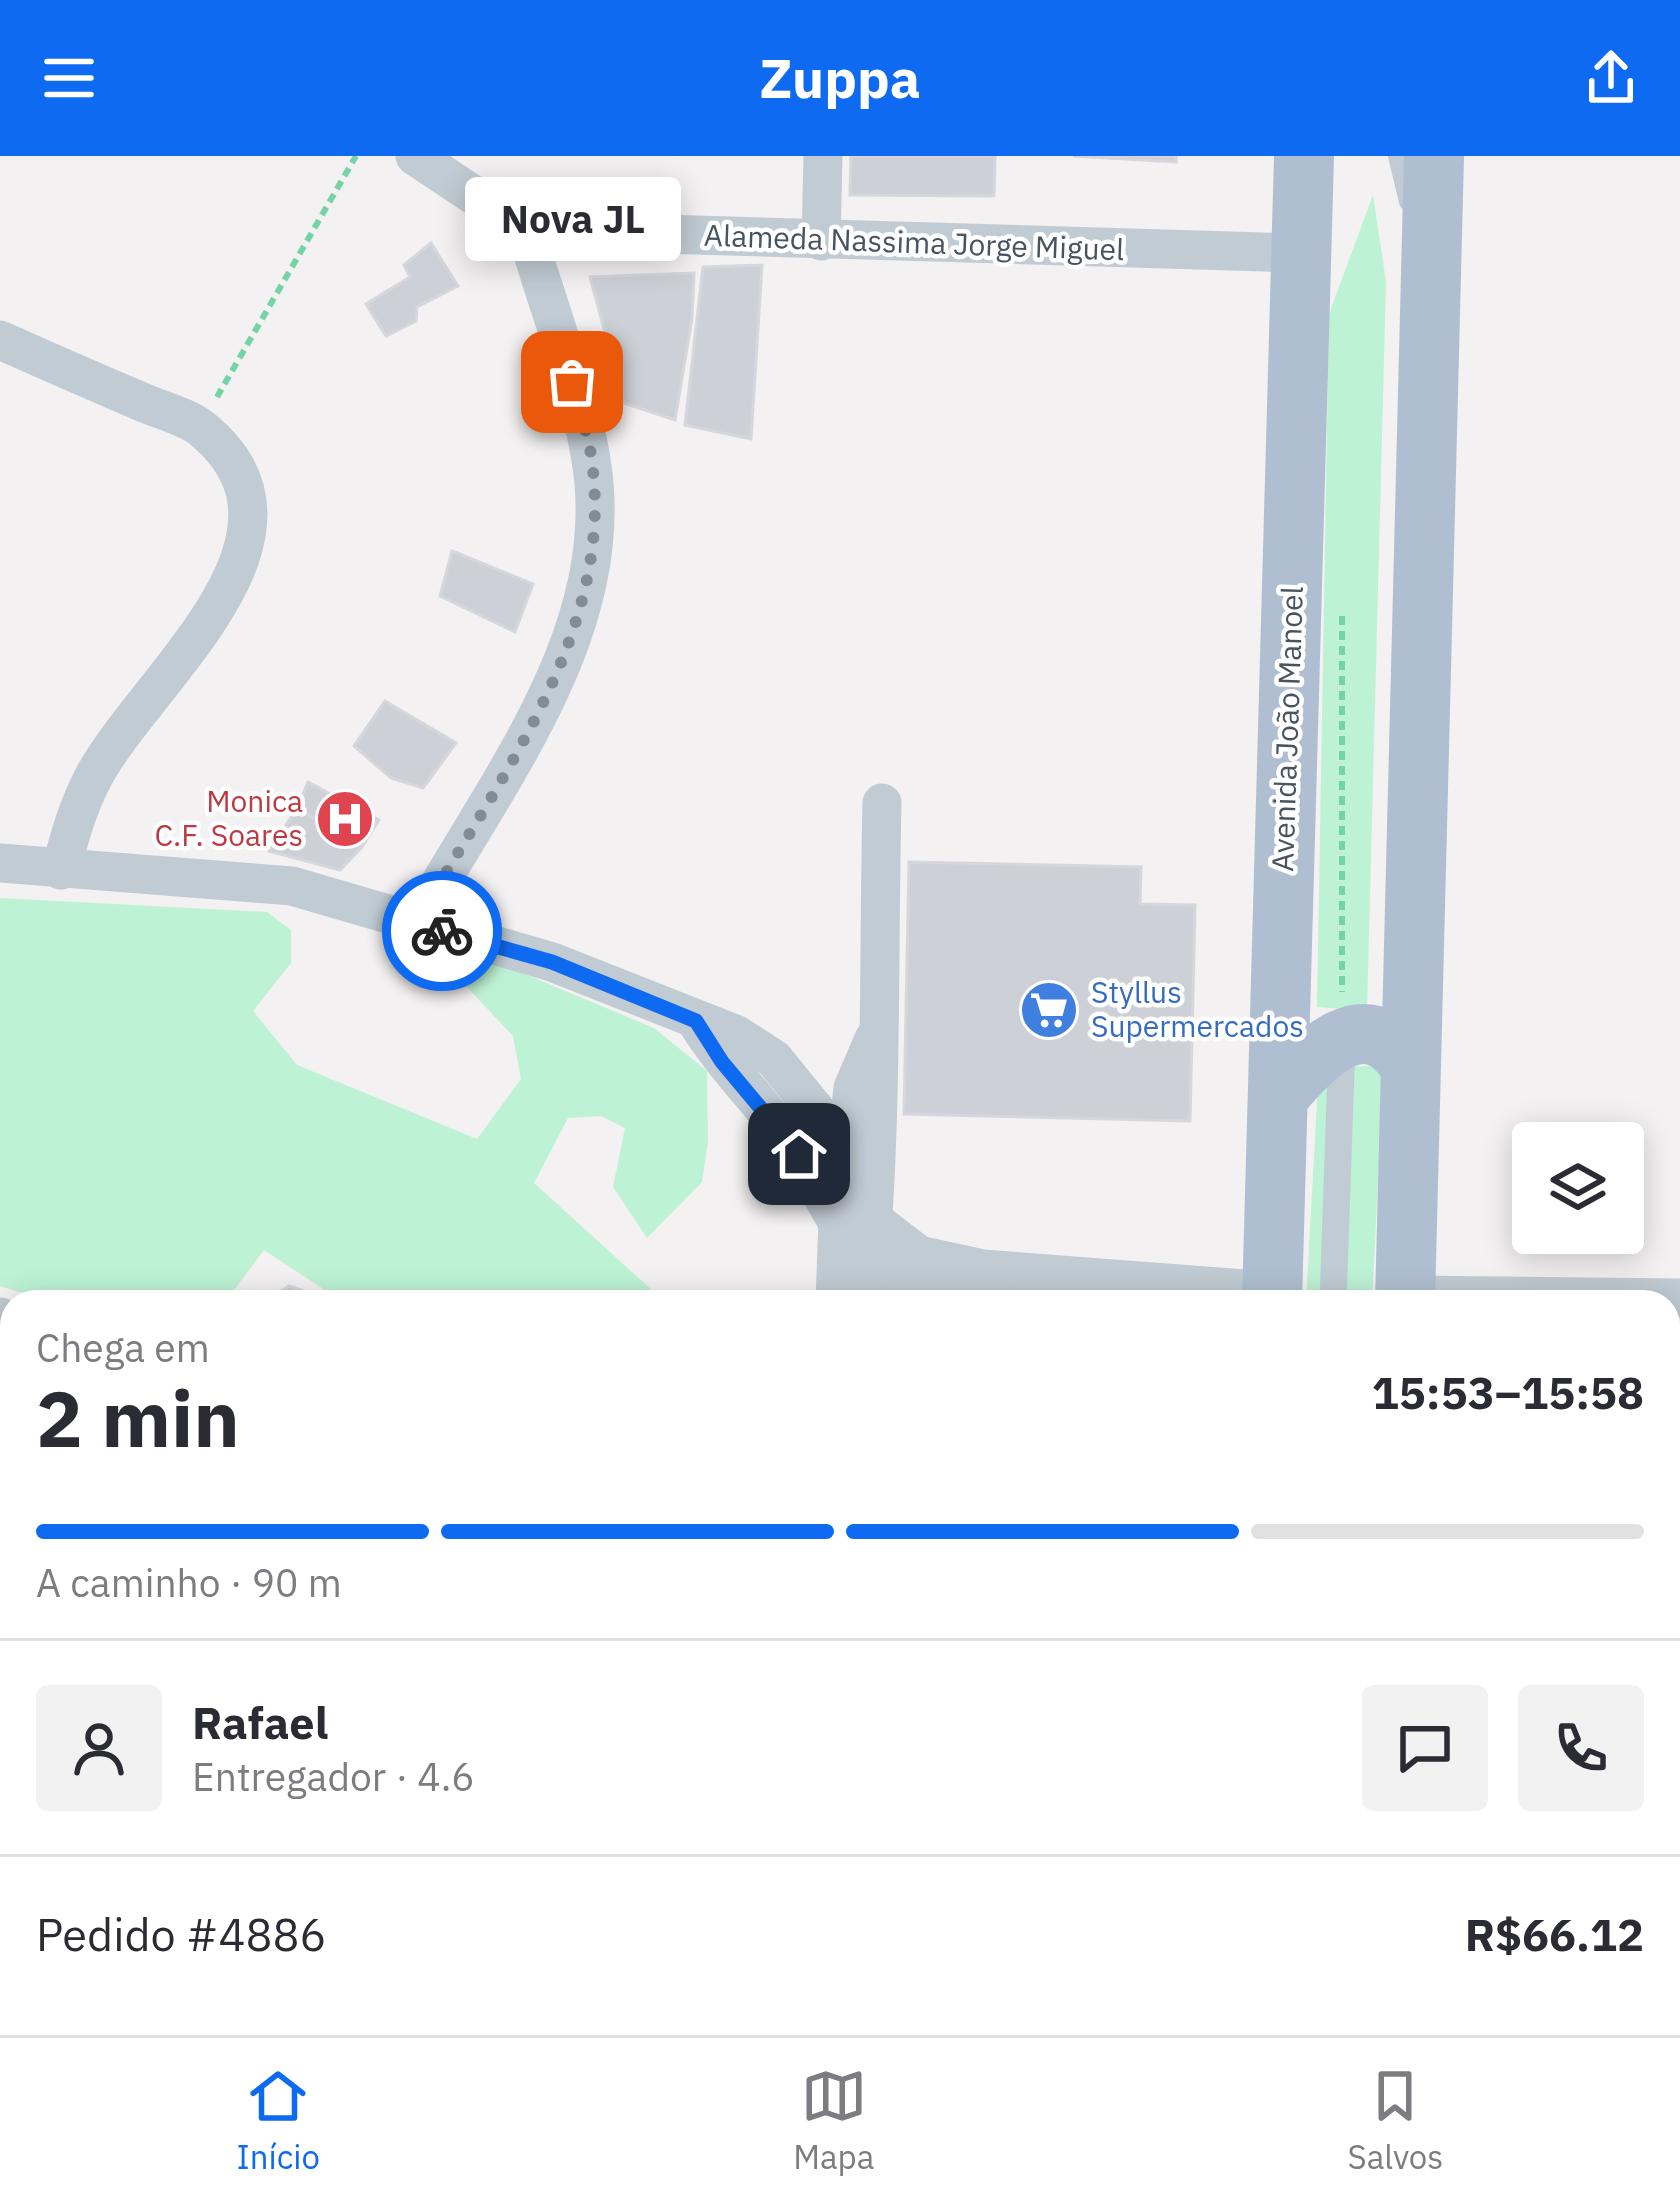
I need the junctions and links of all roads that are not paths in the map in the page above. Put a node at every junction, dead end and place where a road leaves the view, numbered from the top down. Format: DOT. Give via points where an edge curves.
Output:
graph roads {
  1 [pos="415,156"];
  2 [pos="823,156"];
  3 [pos="1397,156"];
  4 [pos="1434,156"];
  5 [pos="1308,202"];
  6 [pos="526,230"];
  7 [pos="821,242"];
  8 [pos="1430,301"];
  9 [pos="0,340"];
  10 [pos="882,803"];
  11 [pos="0,863"];
  12 [pos="61,870"];
  13 [pos="417,923"];
  14 [pos="696,1021"];
  15 [pos="876,1034"];
  16 [pos="1342,1038"];
  17 [pos="1410,1066"];
  18 [pos="859,1070"];
  19 [pos="788,1074"];
  20 [pos="1278,1097"];
  21 [pos="845,1158"];
  22 [pos="855,1220"];
  23 [pos="867,1284"];
  24 [pos="838,1290"];
  25 [pos="924,1290"];
  26 [pos="1208,1290"];
  27 [pos="1272,1290"];
  28 [pos="1333,1290"];
  29 [pos="1405,1290"];
  1 -- 6 [label="street"];
  2 -- 7 [label="street"];
  3 -- 8 [label="lane"];
  4 -- 8 [label="main road"];
  5 -- 7 [label="street, Alameda Nassima Jorge Miguel"];
  5 -- 20 [label="main road, Avenida João Manoel"];
  6 -- 7 [label="street, Alameda Nassima Jorge Miguel"];
  6 -- 13 [label="street" via="592,462 593,531 581,601 554,681"];
  8 -- 17 [label="main road"];
  9 -- 12 [label="street" via="199,427 238,471 252,508 245,549 182,656 95,774"];
  10 -- 15 [label="street"];
  11 -- 12 [label="street"];
  12 -- 13 [label="street" via="292,886"];
  13 -- 14 [label="street" via="552,962"];
  14 -- 19 [label="street" via="737,1035"];
  14 -- 22 [label="street"];
  15 -- 18 [label="street"];
  15 -- 22 [label="street" via="881,1082"];
  16 -- 17 [label="main road" via="1374,1038"];
  16 -- 20 [label="main road" via="1311,1055"];
  16 -- 28 [label="street"];
  17 -- 29 [label="main road"];
  18 -- 19 [label="street" via="829,1078"];
  18 -- 21 [label="street"];
  19 -- 21 [label="street"];
  20 -- 27 [label="main road, Avenida João Manoel"];
  21 -- 22 [label="street"];
  22 -- 23 [label="street"];
  22 -- 24 [label="street"];
  22 -- 26 [label="street" via="919,1255 983,1269"];
  23 -- 25 [label="street"];
}
